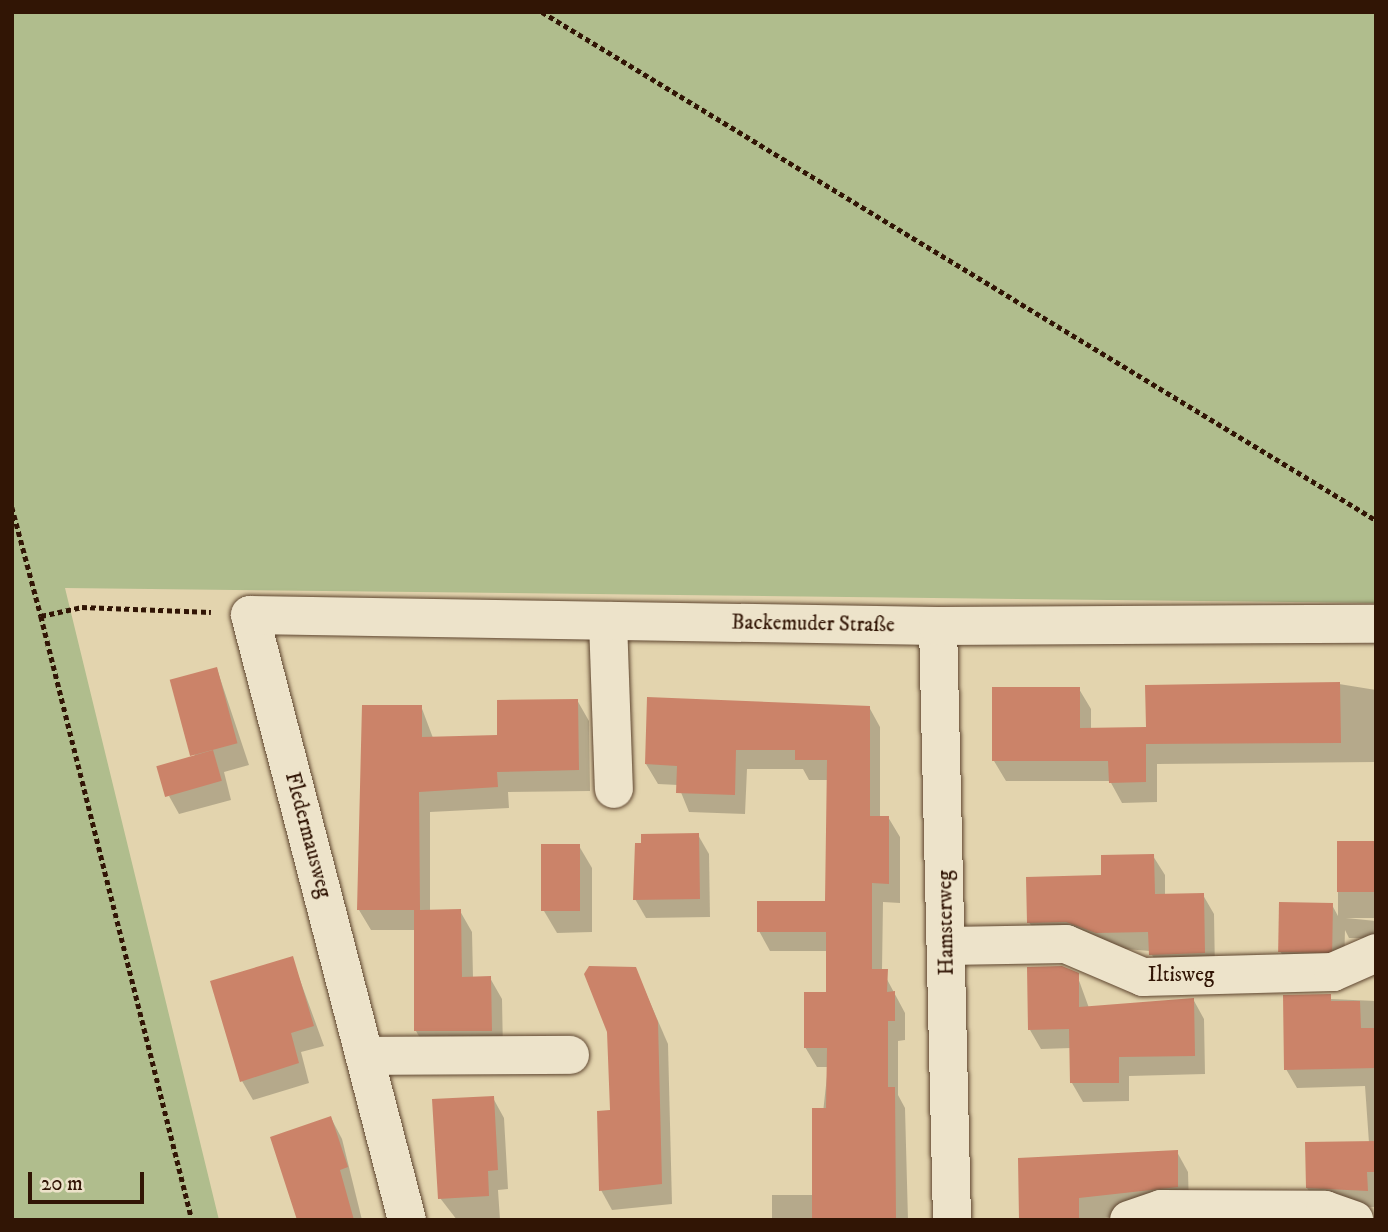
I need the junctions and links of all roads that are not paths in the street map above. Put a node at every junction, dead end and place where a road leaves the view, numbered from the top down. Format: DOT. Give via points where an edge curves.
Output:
graph roads {
  1 [pos="250,615"];
  2 [pos="608,621"];
  3 [pos="1376,624"];
  4 [pos="938,626"];
  5 [pos="614,789"];
  6 [pos="947,946"];
  7 [pos="1376,953"];
  8 [pos="570,1055"];
  9 [pos="365,1056"];
  10 [pos="407,1220"];
  11 [pos="952,1220"];
  12 [pos="1129,1220"];
  13 [pos="1354,1220"];
  1 -- 2 [label="street, Backemuder Straße"];
  1 -- 9 [label="street, Fledermausweg"];
  2 -- 4 [label="street, Backemuder Straße"];
  2 -- 5 [label="street"];
  3 -- 4 [label="street, Backemuder Straße"];
  4 -- 6 [label="street, Hamsterweg"];
  6 -- 7 [label="street, Iltisweg" via="1066,944 1143,977 1318,974"];
  6 -- 11 [label="street, Hamsterweg"];
  8 -- 9 [label="street"];
  9 -- 10 [label="street, Fledermausweg"];
  12 -- 13 [label="street" via="1161,1209 1325,1210"];
}
